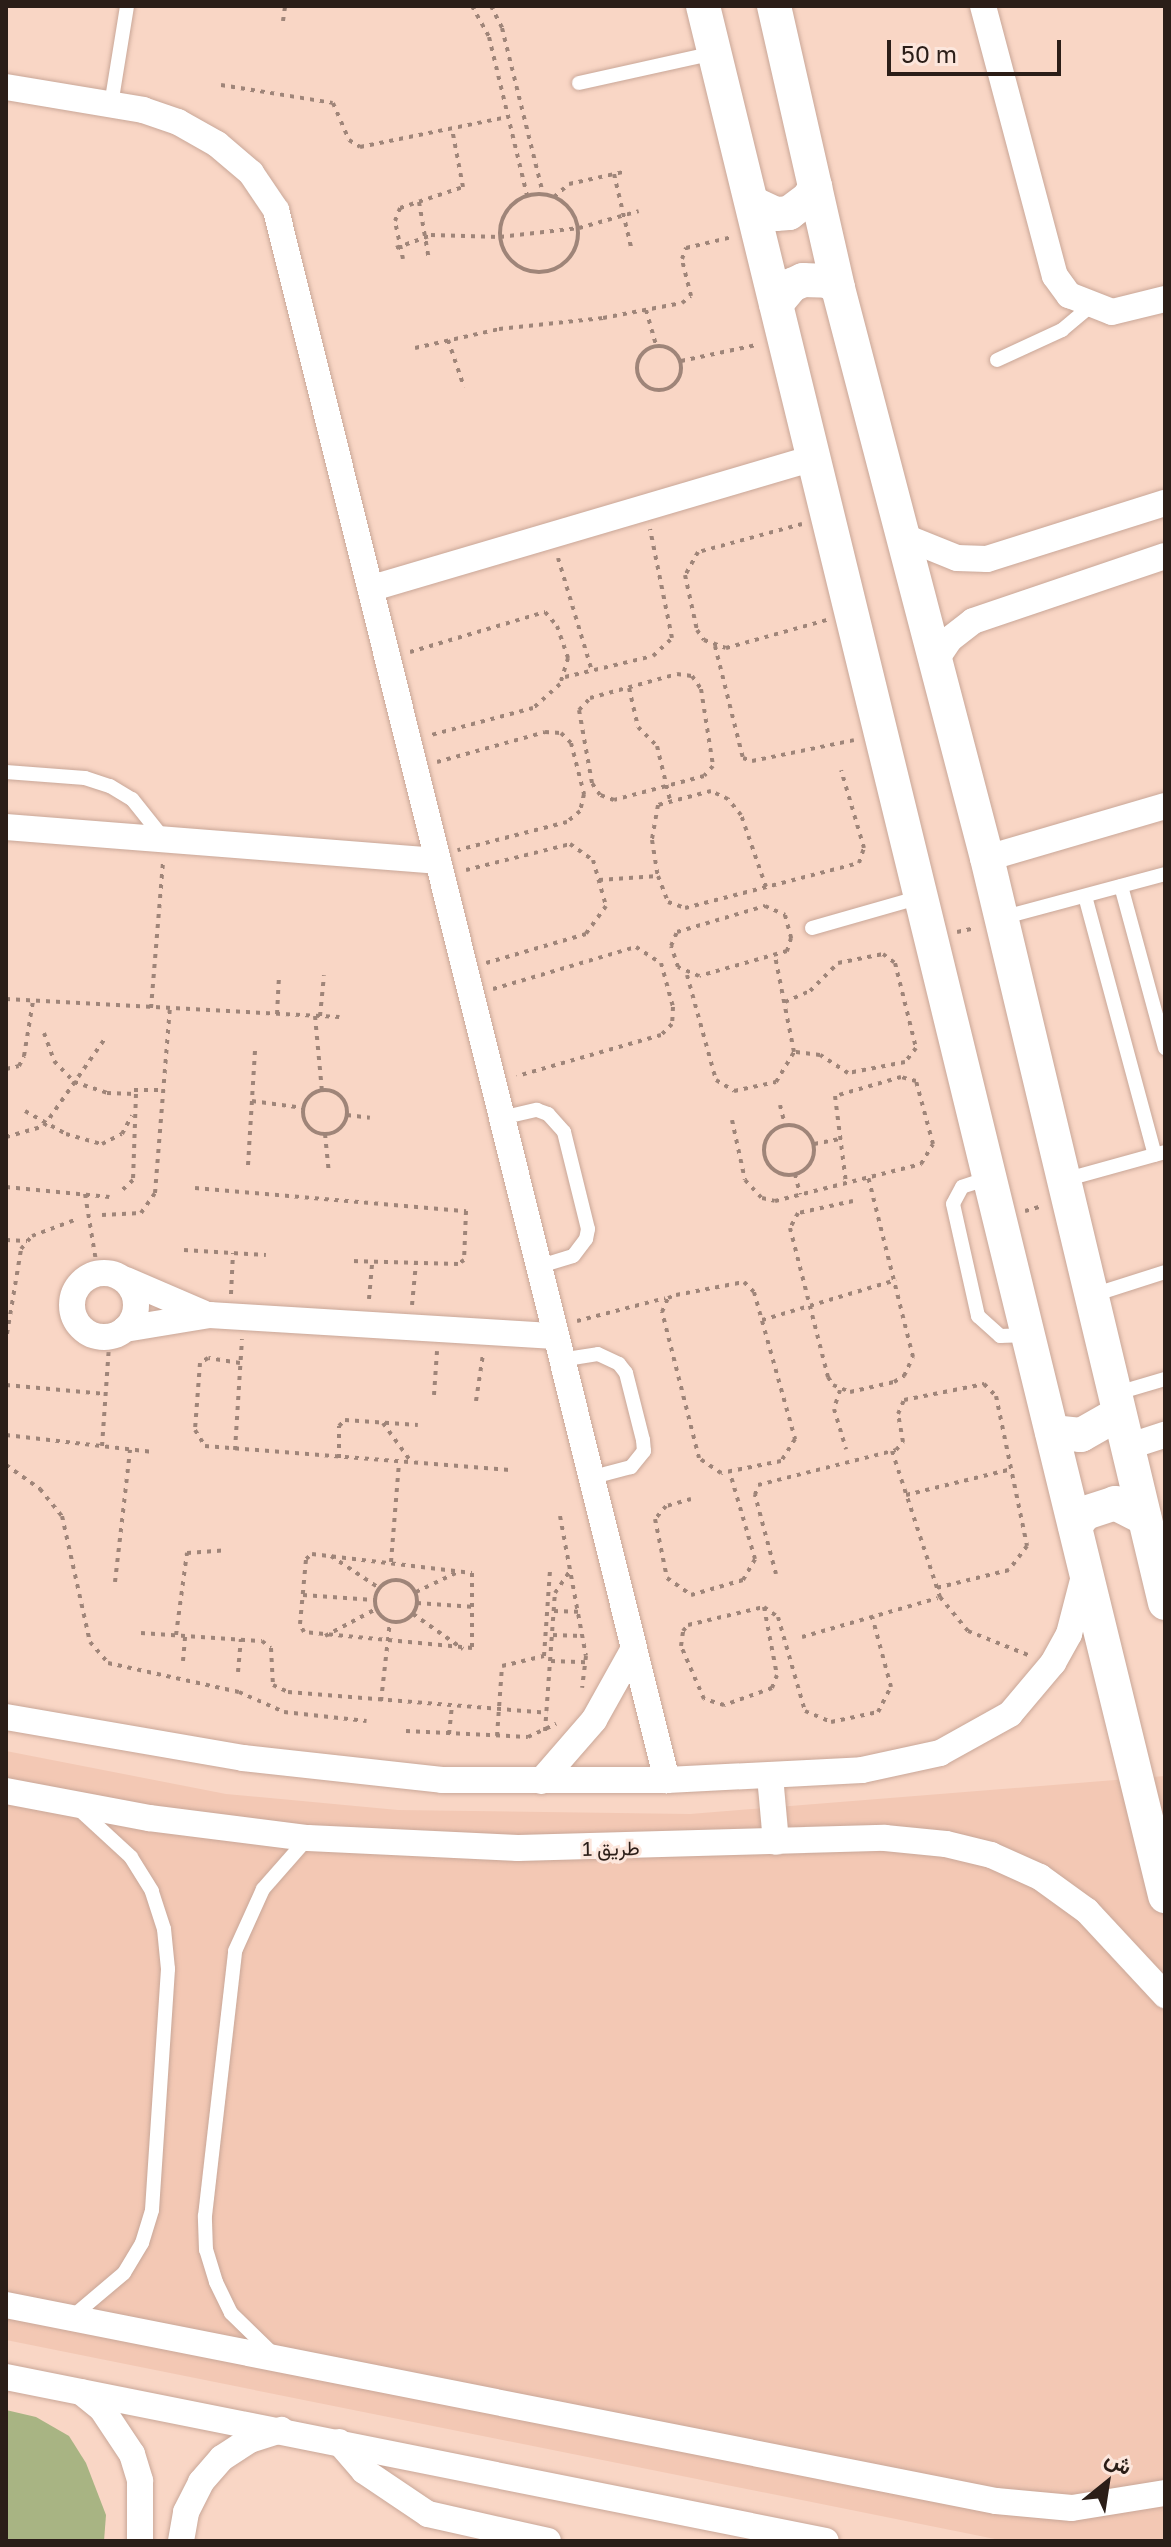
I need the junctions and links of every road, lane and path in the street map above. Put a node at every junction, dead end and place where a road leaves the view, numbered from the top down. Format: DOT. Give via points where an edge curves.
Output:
graph roads {
  1 [pos="127,6"];
  2 [pos="285,6"];
  3 [pos="472,6"];
  4 [pos="491,6"];
  5 [pos="703,6"];
  6 [pos="774,6"];
  7 [pos="983,6"];
  8 [pos="283,21"];
  9 [pos="714,53"];
  10 [pos="579,83"];
  11 [pos="221,85"];
  12 [pos="6,87"];
  13 [pos="111,105"];
  14 [pos="508,117"];
  15 [pos="452,129"];
  16 [pos="623,172"];
  17 [pos="614,174"];
  18 [pos="815,187"];
  19 [pos="543,194"];
  20 [pos="527,196"];
  21 [pos="554,197"];
  22 [pos="419,202"];
  23 [pos="639,211"];
  24 [pos="624,218"];
  25 [pos="756,218"];
  26 [pos="579,228"];
  27 [pos="425,236"];
  28 [pos="500,237"];
  29 [pos="398,247"];
  30 [pos="631,247"];
  31 [pos="403,259"];
  32 [pos="429,260"];
  33 [pos="838,288"];
  34 [pos="1165,299"];
  35 [pos="776,304"];
  36 [pos="1089,307"];
  37 [pos="646,310"];
  38 [pos="784,339"];
  39 [pos="448,340"];
  40 [pos="656,345"];
  41 [pos="415,348"];
  42 [pos="997,360"];
  43 [pos="681,361"];
  44 [pos="464,387"];
  45 [pos="810,459"];
  46 [pos="1165,503"];
  47 [pos="645,508"];
  48 [pos="825,518"];
  49 [pos="552,535"];
  50 [pos="900,535"];
  51 [pos="1165,556"];
  52 [pos="372,588"];
  53 [pos="848,614"];
  54 [pos="715,646"];
  55 [pos="389,659"];
  56 [pos="933,664"];
  57 [pos="592,671"];
  58 [pos="565,677"];
  59 [pos="629,688"];
  60 [pos="878,736"];
  61 [pos="408,741"];
  62 [pos="415,768"];
  63 [pos="841,770"];
  64 [pos="6,772"];
  65 [pos="667,785"];
  66 [pos="670,800"];
  67 [pos="1165,806"];
  68 [pos="6,827"];
  69 [pos="165,840"];
  70 [pos="987,858"];
  71 [pos="438,865"];
  72 [pos="1165,874"];
  73 [pos="658,876"];
  74 [pos="599,880"];
  75 [pos="161,885"];
  76 [pos="1121,886"];
  77 [pos="766,887"];
  78 [pos="1085,896"];
  79 [pos="921,897"];
  80 [pos="1002,920"];
  81 [pos="812,928"];
  82 [pos="931,939"];
  83 [pos="775,956"];
  84 [pos="675,958"];
  85 [pos="661,963"];
  86 [pos="464,969"];
  87 [pos="324,975"];
  88 [pos="687,975"];
  89 [pos="279,977"];
  90 [pos="471,996"];
  91 [pos="6,999"];
  92 [pos="33,1001"];
  93 [pos="785,1002"];
  94 [pos="151,1008"];
  95 [pos="170,1008"];
  96 [pos="277,1014"];
  97 [pos="318,1016"];
  98 [pos="340,1017"];
  99 [pos="44,1033"];
  100 [pos="106,1037"];
  101 [pos="1165,1048"];
  102 [pos="255,1050"];
  103 [pos="794,1052"];
  104 [pos="6,1069"];
  105 [pos="74,1082"];
  106 [pos="492,1083"];
  107 [pos="134,1090"];
  108 [pos="163,1090"];
  109 [pos="322,1091"];
  110 [pos="252,1101"];
  111 [pos="780,1105"];
  112 [pos="304,1108"];
  113 [pos="135,1110"];
  114 [pos="25,1111"];
  115 [pos="347,1115"];
  116 [pos="370,1118"];
  117 [pos="501,1118"];
  118 [pos="732,1120"];
  119 [pos="46,1123"];
  120 [pos="785,1125"];
  121 [pos="325,1134"];
  122 [pos="6,1137"];
  123 [pos="839,1139"];
  124 [pos="814,1144"];
  125 [pos="1160,1154"];
  126 [pos="248,1165"];
  127 [pos="329,1174"];
  128 [pos="795,1174"];
  129 [pos="868,1177"];
  130 [pos="990,1178"];
  131 [pos="846,1183"];
  132 [pos="6,1187"];
  133 [pos="195,1188"];
  134 [pos="1066,1190"];
  135 [pos="119,1193"];
  136 [pos="85,1194"];
  137 [pos="800,1194"];
  138 [pos="110,1197"];
  139 [pos="853,1201"];
  140 [pos="102,1215"];
  141 [pos="999,1217"];
  142 [pos="77,1219"];
  143 [pos="6,1240"];
  144 [pos="27,1241"];
  145 [pos="184,1250"];
  146 [pos="233,1253"];
  147 [pos="266,1255"];
  148 [pos="351,1261"];
  149 [pos="372,1262"];
  150 [pos="416,1263"];
  151 [pos="537,1267"];
  152 [pos="1165,1272"];
  153 [pos="98,1273"];
  154 [pos="126,1280"];
  155 [pos="896,1280"];
  156 [pos="1090,1295"];
  157 [pos="668,1298"];
  158 [pos="810,1306"];
  159 [pos="227,1316"];
  160 [pos="762,1320"];
  161 [pos="367,1325"];
  162 [pos="410,1327"];
  163 [pos="439,1329"];
  164 [pos="487,1332"];
  165 [pos="118,1333"];
  166 [pos="7,1334"];
  167 [pos="1028,1335"];
  168 [pos="555,1341"];
  169 [pos="240,1363"];
  170 [pos="1165,1379"];
  171 [pos="6,1385"];
  172 [pos="840,1390"];
  173 [pos="106,1394"];
  174 [pos="434,1395"];
  175 [pos="476,1401"];
  176 [pos="1116,1404"];
  177 [pos="382,1422"];
  178 [pos="418,1425"];
  179 [pos="1052,1432"];
  180 [pos="6,1435"];
  181 [pos="1165,1435"];
  182 [pos="102,1446"];
  183 [pos="1127,1447"];
  184 [pos="846,1449"];
  185 [pos="130,1450"];
  186 [pos="235,1451"];
  187 [pos="892,1451"];
  188 [pos="153,1452"];
  189 [pos="339,1458"];
  190 [pos="399,1462"];
  191 [pos="412,1463"];
  192 [pos="6,1465"];
  193 [pos="1012,1469"];
  194 [pos="510,1470"];
  195 [pos="730,1473"];
  196 [pos="589,1478"];
  197 [pos="906,1495"];
  198 [pos="691,1499"];
  199 [pos="560,1516"];
  200 [pos="1144,1518"];
  201 [pos="1075,1526"];
  202 [pos="226,1550"];
  203 [pos="330,1556"];
  204 [pos="391,1562"];
  205 [pos="1085,1569"];
  206 [pos="462,1570"];
  207 [pos="550,1571"];
  208 [pos="570,1571"];
  209 [pos="776,1574"];
  210 [pos="115,1582"];
  211 [pos="379,1588"];
  212 [pos="936,1588"];
  213 [pos="416,1592"];
  214 [pos="303,1595"];
  215 [pos="940,1597"];
  216 [pos="374,1600"];
  217 [pos="417,1603"];
  218 [pos="1165,1603"];
  219 [pos="475,1607"];
  220 [pos="764,1607"];
  221 [pos="376,1609"];
  222 [pos="554,1611"];
  223 [pos="578,1612"];
  224 [pos="413,1614"];
  225 [pos="872,1616"];
  226 [pos="390,1621"];
  227 [pos="141,1633"];
  228 [pos="176,1635"];
  229 [pos="553,1635"];
  230 [pos="185,1636"];
  231 [pos="325,1636"];
  232 [pos="582,1636"];
  233 [pos="802,1637"];
  234 [pos="241,1639"];
  235 [pos="387,1643"];
  236 [pos="466,1651"];
  237 [pos="632,1652"];
  238 [pos="183,1661"];
  239 [pos="551,1661"];
  240 [pos="586,1662"];
  241 [pos="1053,1663"];
  242 [pos="238,1672"];
  243 [pos="577,1699"];
  244 [pos="381,1701"];
  245 [pos="452,1706"];
  246 [pos="499,1710"];
  247 [pos="547,1713"];
  248 [pos="6,1717"];
  249 [pos="367,1721"];
  250 [pos="561,1721"];
  251 [pos="406,1731"];
  252 [pos="545,1731"];
  253 [pos="449,1734"];
  254 [pos="497,1736"];
  255 [pos="770,1776"];
  256 [pos="667,1780"];
  257 [pos="541,1781"];
  258 [pos="6,1791"];
  259 [pos="71,1804"];
  260 [pos="308,1838"];
  261 [pos="776,1842"];
  262 [pos="1165,1896"];
  263 [pos="1165,1995"];
  264 [pos="6,2305"];
  265 [pos="71,2318"];
  266 [pos="281,2359"];
  267 [pos="6,2377"];
  268 [pos="81,2392"];
  269 [pos="282,2430"];
  270 [pos="339,2442"];
  271 [pos="1165,2493"];
  272 [pos="140,2541"];
  273 [pos="181,2541"];
  274 [pos="548,2541"];
  275 [pos="826,2541"];
  1 -- 13 [label="lane"];
  2 -- 8 [label="path"];
  3 -- 14 [label="path" via="489,37"];
  4 -- 19 [label="path" via="502,28"];
  5 -- 9 [label="street"];
  6 -- 18 [label="street"];
  7 -- 36 [label="street" via="1055,276 1069,295"];
  9 -- 10 [label="lane"];
  9 -- 25 [label="street"];
  11 -- 15 [label="path" via="333,103 349,140 360,147"];
  12 -- 13 [label="street"];
  13 -- 52 [label="street" via="178,122 217,144 251,173 276,210"];
  14 -- 15 [label="path"];
  14 -- 20 [label="path"];
  15 -- 22 [label="path" via="463,187"];
  16 -- 17 [label="path"];
  17 -- 21 [label="path" via="569,184"];
  17 -- 24 [label="path"];
  18 -- 25 [label="street" via="789,213"];
  18 -- 33 [label="street"];
  19 -- 20 [label="path"];
  19 -- 21 [label="path"];
  20 -- 28 [label="path" via="504,216"];
  21 -- 26 [label="path" via="570,209"];
  22 -- 27 [label="path"];
  22 -- 29 [label="path" via="396,213"];
  23 -- 24 [label="path"];
  24 -- 26 [label="path"];
  24 -- 30 [label="path"];
  25 -- 35 [label="street"];
  25 -- 37 [label="path" via="686,248 682,259 688,301"];
  26 -- 28 [label="path"];
  26 -- 28 [label="path" via="571,258 544,272 515,264"];
  27 -- 28 [label="path"];
  27 -- 29 [label="path"];
  27 -- 32 [label="path"];
  29 -- 31 [label="path"];
  33 -- 35 [label="street" via="828,281 803,280"];
  33 -- 50 [label="street"];
  34 -- 36 [label="street" via="1112,312"];
  35 -- 38 [label="street"];
  36 -- 42 [label="lane" via="1062,330"];
  37 -- 39 [label="path"];
  37 -- 40 [label="path"];
  38 -- 43 [label="path"];
  38 -- 45 [label="street"];
  39 -- 41 [label="path"];
  39 -- 44 [label="path"];
  40 -- 43 [label="path" via="671,349"];
  40 -- 43 [label="path" via="642,353 636,369 650,389 674,384"];
  45 -- 47 [label="street"];
  45 -- 48 [label="street"];
  46 -- 50 [label="street" via="987,559 957,558"];
  47 -- 49 [label="street"];
  47 -- 57 [label="path" via="674,625 672,638 653,656"];
  48 -- 53 [label="street"];
  48 -- 54 [label="path" via="710,547 689,562 685,575 697,630"];
  49 -- 52 [label="street"];
  49 -- 57 [label="path"];
  50 -- 56 [label="street"];
  51 -- 56 [label="street" via="973,621 950,639"];
  52 -- 55 [label="street"];
  53 -- 54 [label="path" via="726,648"];
  53 -- 60 [label="street"];
  54 -- 60 [label="path" via="743,758 752,761"];
  55 -- 58 [label="path" via="545,612 557,626 568,658"];
  55 -- 61 [label="street"];
  56 -- 70 [label="street"];
  57 -- 58 [label="path"];
  58 -- 61 [label="path" via="545,700 521,714"];
  59 -- 65 [label="path" via="636,723 657,746"];
  59 -- 65 [label="path" via="684,674 701,689 713,766 704,776"];
  59 -- 65 [label="path" via="590,698 579,710 592,783 600,795 614,800"];
  60 -- 79 [label="street"];
  61 -- 62 [label="street"];
  62 -- 71 [label="street"];
  62 -- 71 [label="path" via="553,732 571,743 584,794 580,811 567,822"];
  63 -- 77 [label="path" via="864,859"];
  64 -- 69 [label="lane" via="85,778 110,786 142,809"];
  65 -- 66 [label="path"];
  66 -- 73 [label="path" via="658,805 652,827"];
  66 -- 77 [label="path" via="711,791 728,799 741,815"];
  67 -- 70 [label="street"];
  68 -- 69 [label="street"];
  69 -- 71 [label="street"];
  70 -- 80 [label="street"];
  71 -- 74 [label="path" via="570,844 593,860"];
  71 -- 86 [label="street"];
  72 -- 76 [label="lane"];
  73 -- 74 [label="path"];
  73 -- 77 [label="path" via="665,897 676,907"];
  74 -- 86 [label="path" via="606,906 586,934"];
  75 -- 94 [label="path"];
  76 -- 78 [label="lane"];
  76 -- 101 [label="lane"];
  78 -- 80 [label="lane"];
  78 -- 125 [label="lane"];
  79 -- 81 [label="lane"];
  79 -- 82 [label="street"];
  80 -- 82 [label="path"];
  80 -- 134 [label="street"];
  82 -- 130 [label="street"];
  83 -- 84 [label="path" via="787,951 791,938 785,915 773,906 677,932 671,946"];
  83 -- 88 [label="path"];
  83 -- 93 [label="path"];
  84 -- 85 [label="path"];
  84 -- 88 [label="path"];
  85 -- 90 [label="path" via="645,951 626,947"];
  85 -- 106 [label="path" via="673,1007 668,1030"];
  86 -- 90 [label="street"];
  87 -- 97 [label="path"];
  88 -- 103 [label="path" via="710,1070 724,1087 734,1091 776,1082"];
  89 -- 96 [label="path"];
  90 -- 106 [label="street"];
  91 -- 92 [label="path"];
  92 -- 94 [label="path"];
  92 -- 104 [label="path" via="24,1056 19,1066"];
  93 -- 103 [label="path"];
  93 -- 103 [label="path" via="810,991 838,963 883,954 895,963 916,1048 905,1062 848,1073 820,1055"];
  94 -- 95 [label="path"];
  95 -- 96 [label="path"];
  95 -- 108 [label="path"];
  96 -- 97 [label="path"];
  97 -- 98 [label="path"];
  97 -- 109 [label="path"];
  99 -- 105 [label="path" via="54,1061"];
  100 -- 105 [label="path"];
  102 -- 110 [label="path"];
  105 -- 107 [label="path" via="107,1093"];
  105 -- 119 [label="path"];
  106 -- 117 [label="street"];
  107 -- 108 [label="path"];
  107 -- 113 [label="path"];
  108 -- 140 [label="path" via="155,1193 141,1213"];
  109 -- 112 [label="path" via="310,1096"];
  109 -- 115 [label="path" via="341,1097"];
  110 -- 112 [label="path"];
  110 -- 126 [label="path"];
  111 -- 120 [label="path"];
  112 -- 121 [label="path" via="306,1123"];
  113 -- 119 [label="path" via="122,1134 102,1144"];
  113 -- 135 [label="path" via="133,1180"];
  114 -- 119 [label="path"];
  115 -- 116 [label="path"];
  115 -- 121 [label="path" via="337,1130"];
  117 -- 151 [label="street"];
  117 -- 151 [label="lane" via="537,1110 564,1132 586,1239 573,1256"];
  118 -- 137 [label="path" via="752,1191 775,1201"];
  119 -- 122 [label="path" via="35,1132"];
  120 -- 124 [label="path" via="806,1131"];
  120 -- 128 [label="path" via="767,1139 765,1154 780,1172"];
  121 -- 127 [label="path"];
  123 -- 124 [label="path"];
  123 -- 129 [label="path" via="834,1100 838,1093 901,1077 921,1087 931,1152 921,1164"];
  123 -- 131 [label="path"];
  124 -- 128 [label="path" via="812,1160"];
  125 -- 134 [label="lane"];
  128 -- 137 [label="path"];
  129 -- 131 [label="path"];
  129 -- 155 [label="path"];
  130 -- 141 [label="street"];
  130 -- 167 [label="lane" via="962,1187 953,1204 978,1316 991,1332 1010,1338"];
  131 -- 137 [label="path"];
  132 -- 136 [label="path"];
  133 -- 150 [label="path" via="465,1208 464,1260 455,1265"];
  134 -- 141 [label="path"];
  134 -- 156 [label="street"];
  136 -- 138 [label="path"];
  136 -- 153 [label="path"];
  139 -- 158 [label="path" via="791,1219"];
  141 -- 167 [label="street"];
  142 -- 144 [label="path"];
  143 -- 144 [label="path"];
  144 -- 166 [label="path" via="15,1266"];
  145 -- 146 [label="path"];
  146 -- 147 [label="path"];
  146 -- 159 [label="path"];
  148 -- 149 [label="path"];
  149 -- 150 [label="path"];
  149 -- 161 [label="path"];
  150 -- 162 [label="path"];
  151 -- 168 [label="street"];
  152 -- 156 [label="lane"];
  153 -- 154 [label="street"];
  153 -- 165 [label="street" via="78,1287 73,1310 86,1331"];
  154 -- 159 [label="street"];
  154 -- 165 [label="street" via="137,1305"];
  155 -- 158 [label="path"];
  155 -- 172 [label="path" via="912,1346 910,1367 894,1382"];
  156 -- 176 [label="street"];
  157 -- 160 [label="path" via="744,1282 754,1292"];
  157 -- 168 [label="path"];
  157 -- 195 [label="path" via="662,1312 699,1458 712,1470"];
  158 -- 160 [label="path"];
  158 -- 172 [label="path" via="828,1377"];
  159 -- 161 [label="street"];
  159 -- 165 [label="street"];
  159 -- 169 [label="path"];
  160 -- 195 [label="path" via="795,1439 781,1461"];
  161 -- 162 [label="street"];
  162 -- 163 [label="street"];
  163 -- 164 [label="street"];
  163 -- 174 [label="path"];
  164 -- 168 [label="street"];
  164 -- 175 [label="path"];
  165 -- 173 [label="path"];
  167 -- 179 [label="street"];
  168 -- 196 [label="street"];
  168 -- 196 [label="lane" via="609,1357 626,1373 636,1413 644,1451 639,1461"];
  169 -- 186 [label="path"];
  169 -- 186 [label="path" via="202,1359 197,1403 199,1442"];
  170 -- 176 [label="lane"];
  171 -- 173 [label="path"];
  172 -- 184 [label="path" via="834,1409"];
  173 -- 182 [label="path"];
  176 -- 179 [label="street" via="1081,1435"];
  176 -- 183 [label="street"];
  177 -- 178 [label="path"];
  177 -- 189 [label="path" via="341,1423"];
  177 -- 191 [label="path"];
  179 -- 201 [label="street"];
  180 -- 182 [label="path"];
  181 -- 183 [label="street"];
  182 -- 185 [label="path"];
  183 -- 200 [label="street"];
  185 -- 188 [label="path"];
  185 -- 210 [label="path"];
  186 -- 189 [label="path"];
  187 -- 193 [label="path" via="903,1442 898,1414 904,1400 975,1383 996,1396"];
  187 -- 197 [label="path"];
  187 -- 209 [label="path" via="758,1485 755,1495"];
  189 -- 190 [label="path"];
  190 -- 191 [label="path"];
  190 -- 204 [label="path"];
  191 -- 194 [label="path"];
  192 -- 249 [label="path" via="40,1489 62,1516 90,1642 108,1663 239,1692 284,1712"];
  193 -- 197 [label="path"];
  193 -- 212 [label="path" via="1026,1536 1023,1556 1009,1570"];
  195 -- 198 [label="path" via="755,1559 743,1580 691,1595 667,1578 655,1519 666,1506"];
  196 -- 237 [label="street"];
  197 -- 212 [label="path"];
  199 -- 208 [label="path"];
  200 -- 201 [label="street" via="1115,1503 1085,1513"];
  200 -- 218 [label="street"];
  201 -- 205 [label="street"];
  202 -- 228 [label="path" via="187,1553"];
  203 -- 204 [label="path"];
  203 -- 211 [label="path"];
  203 -- 214 [label="path" via="308,1556"];
  204 -- 206 [label="path"];
  205 -- 241 [label="street" via="1079,1602"];
  205 -- 262 [label="street"];
  206 -- 213 [label="path"];
  206 -- 219 [label="path" via="474,1575"];
  207 -- 246 [label="path" via="544,1656 502,1666"];
  208 -- 222 [label="path" via="557,1586"];
  208 -- 223 [label="path"];
  211 -- 213 [label="path" via="398,1580"];
  211 -- 216 [label="path"];
  212 -- 215 [label="path"];
  213 -- 217 [label="path"];
  214 -- 216 [label="path"];
  214 -- 231 [label="path" via="301,1628"];
  215 -- 225 [label="path"];
  215 -- 241 [label="path" via="978,1636"];
  216 -- 221 [label="path"];
  217 -- 219 [label="path"];
  217 -- 224 [label="path"];
  219 -- 236 [label="path" via="474,1646"];
  220 -- 220 [label="path" via="683,1631 681,1646 704,1699 724,1705 772,1688 777,1675"];
  220 -- 225 [label="path" via="778,1617 800,1703 812,1717 831,1722 878,1712 889,1696"];
  221 -- 226 [label="path"];
  221 -- 231 [label="path"];
  222 -- 223 [label="path"];
  222 -- 229 [label="path"];
  223 -- 232 [label="path"];
  224 -- 226 [label="path"];
  224 -- 236 [label="path"];
  225 -- 233 [label="path"];
  226 -- 235 [label="path"];
  227 -- 228 [label="path"];
  228 -- 230 [label="path"];
  229 -- 232 [label="path"];
  229 -- 239 [label="path"];
  230 -- 234 [label="path"];
  230 -- 238 [label="path"];
  231 -- 235 [label="path"];
  232 -- 240 [label="path"];
  234 -- 242 [label="path"];
  234 -- 244 [label="path" via="262,1641 271,1648 271,1677 280,1691"];
  235 -- 236 [label="path"];
  235 -- 244 [label="path"];
  237 -- 256 [label="street"];
  237 -- 257 [label="street" via="594,1720"];
  239 -- 240 [label="path"];
  239 -- 247 [label="path"];
  240 -- 243 [label="path"];
  241 -- 255 [label="street" via="1010,1714 940,1753 862,1770"];
  244 -- 245 [label="path"];
  245 -- 246 [label="path"];
  245 -- 253 [label="path"];
  246 -- 247 [label="path"];
  246 -- 254 [label="path"];
  247 -- 252 [label="path"];
  248 -- 257 [label="street" via="342,1772"];
  250 -- 252 [label="path"];
  251 -- 253 [label="path"];
  252 -- 254 [label="path" via="528,1737"];
  253 -- 254 [label="path"];
  255 -- 256 [label="street"];
  255 -- 261 [label="street"];
  256 -- 257 [label="street"];
  258 -- 259 [label="street, طريق 1"];
  259 -- 260 [label="street, طريق 1"];
  259 -- 265 [label="lane" via="104,1827 152,1891 164,1929 168,1969 152,2210 142,2243 124,2273"];
  260 -- 261 [label="street, طريق 1" via="518,1848"];
  260 -- 266 [label="lane" via="263,1889 235,1951 205,2216 206,2250 231,2313"];
  261 -- 263 [label="street, طريق 1" via="885,1838 991,1855 1040,1877 1087,1911"];
  264 -- 265 [label="street"];
  265 -- 266 [label="street"];
  266 -- 271 [label="street" via="996,2501 1072,2508"];
  267 -- 268 [label="street"];
  268 -- 269 [label="street"];
  268 -- 272 [label="street" via="102,2409 132,2454 140,2481"];
  269 -- 270 [label="street"];
  269 -- 273 [label="street" via="250,2440 222,2458 191,2502"];
  270 -- 274 [label="street" via="384,2488 428,2514"];
  270 -- 275 [label="street"];
}
